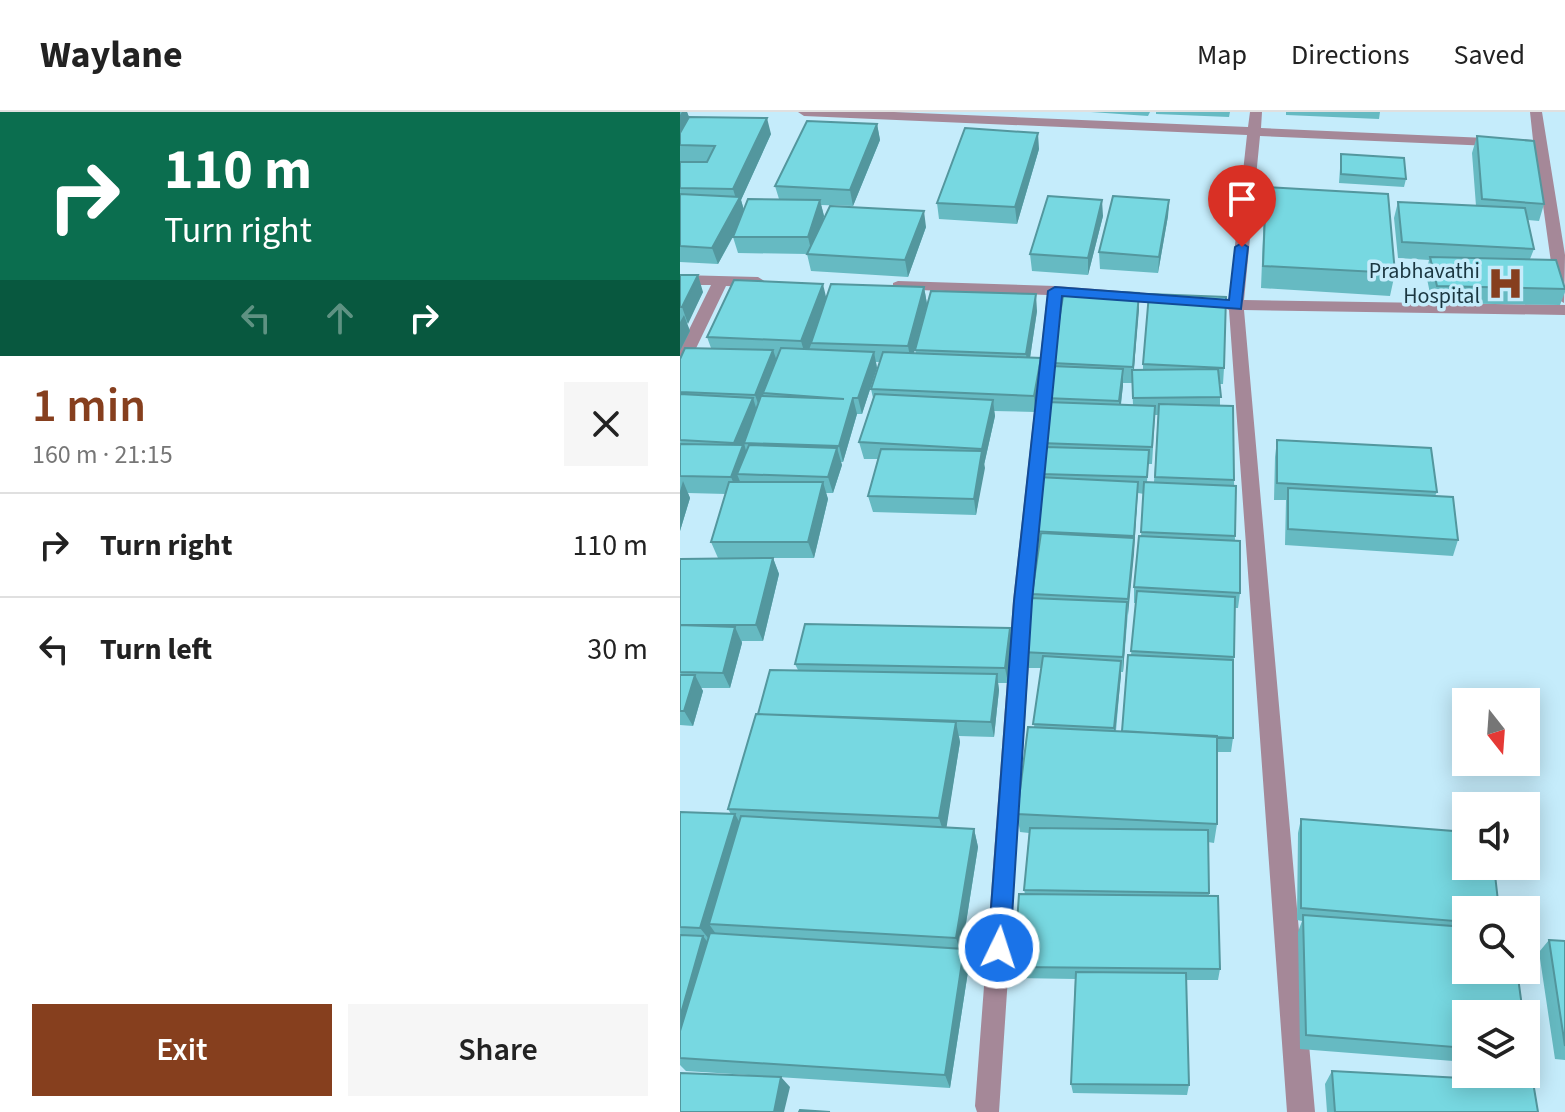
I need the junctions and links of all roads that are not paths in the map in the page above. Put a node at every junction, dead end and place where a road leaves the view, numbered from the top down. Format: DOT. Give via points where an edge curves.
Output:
graph roads {
  1 [pos="804,112"];
  2 [pos="1536,112"];
  3 [pos="1254,121"];
  4 [pos="1543,144"];
  5 [pos="680,280"];
  6 [pos="721,281"];
  7 [pos="769,283"];
  8 [pos="880,286"];
  9 [pos="1055,291"];
  10 [pos="1236,305"];
  11 [pos="1565,308"];
  12 [pos="680,365"];
  13 [pos="988,1106"];
  14 [pos="1301,1112"];
  1 -- 3 [label="street"];
  2 -- 4 [label="street"];
  3 -- 4 [label="street"];
  3 -- 10 [label="street"];
  4 -- 11 [label="street"];
  5 -- 6 [label="street"];
  6 -- 7 [label="street"];
  6 -- 12 [label="street"];
  8 -- 9 [label="street"];
  9 -- 10 [label="street"];
  9 -- 13 [label="street" via="1023,601"];
  10 -- 11 [label="street"];
  10 -- 14 [label="street"];
}
